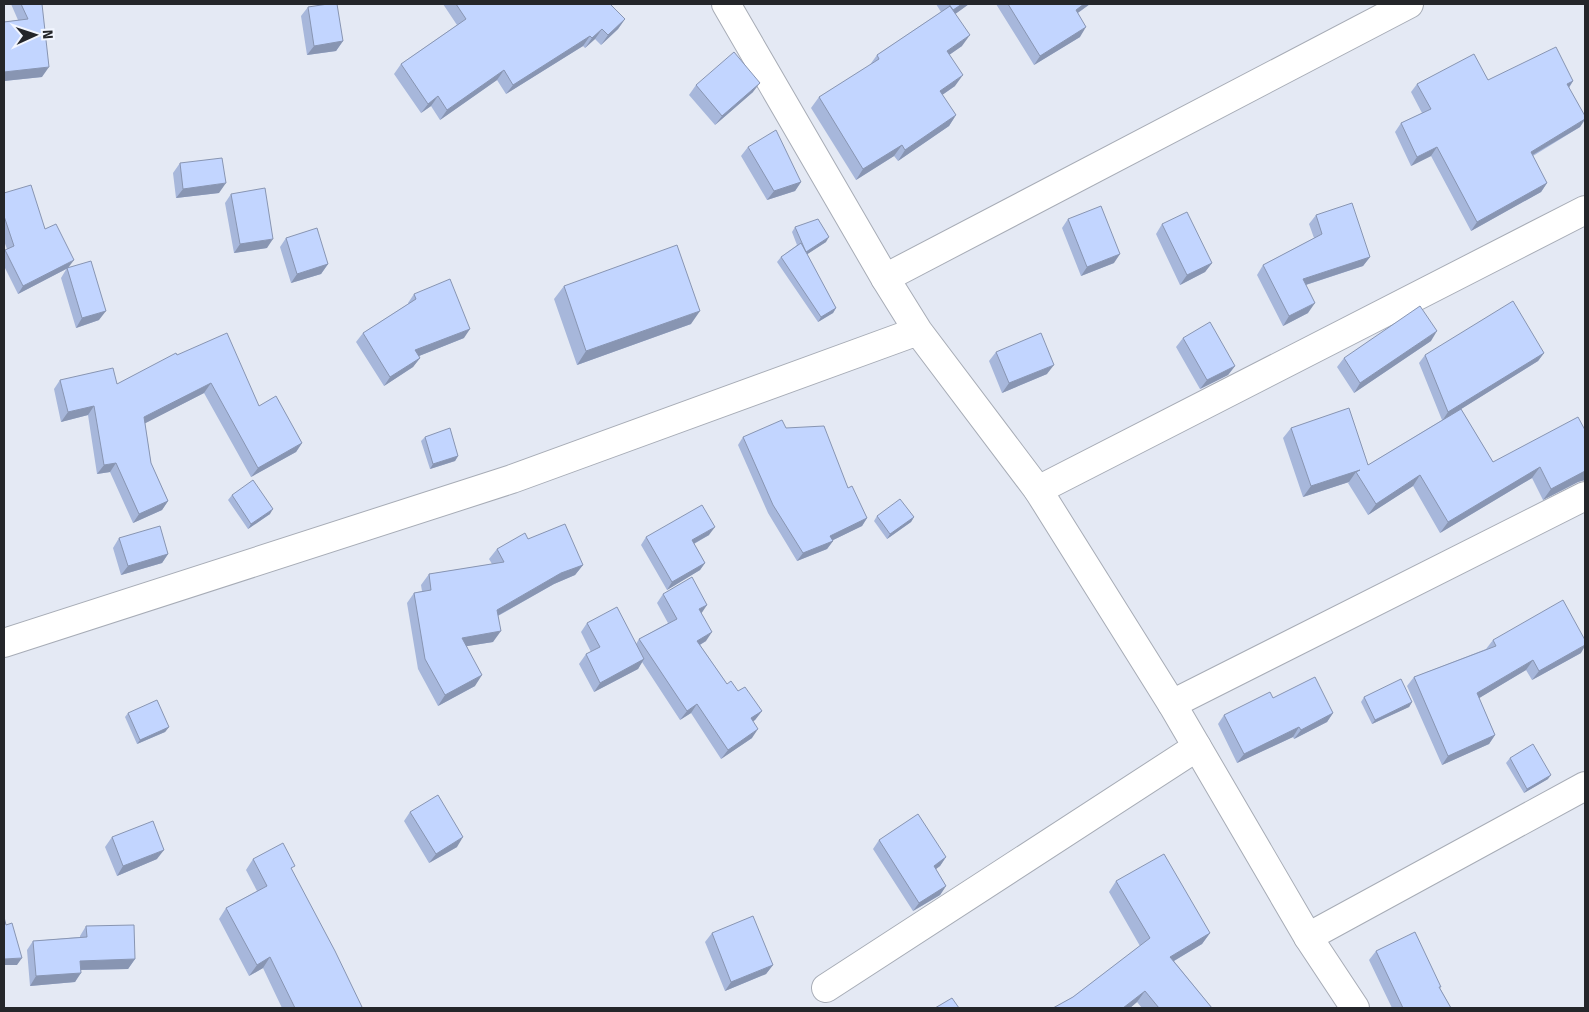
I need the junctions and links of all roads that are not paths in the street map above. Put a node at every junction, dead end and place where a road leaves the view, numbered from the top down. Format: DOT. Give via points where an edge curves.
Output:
graph roads {
  1 [pos="726,4"];
  2 [pos="1409,4"];
  3 [pos="1585,210"];
  4 [pos="885,278"];
  5 [pos="918,332"];
  6 [pos="1038,490"];
  7 [pos="1585,496"];
  8 [pos="4,643"];
  9 [pos="1172,704"];
  10 [pos="1197,747"];
  11 [pos="1585,786"];
  12 [pos="1308,937"];
  13 [pos="826,988"];
  14 [pos="1355,1008"];
  1 -- 4 [label="street"];
  2 -- 4 [label="street"];
  3 -- 6 [label="street"];
  4 -- 5 [label="street"];
  5 -- 6 [label="street"];
  5 -- 8 [label="street" via="512,480"];
  6 -- 9 [label="street"];
  7 -- 9 [label="street"];
  9 -- 10 [label="street"];
  10 -- 12 [label="street"];
  10 -- 13 [label="street"];
  11 -- 12 [label="street"];
  12 -- 14 [label="street"];
}
